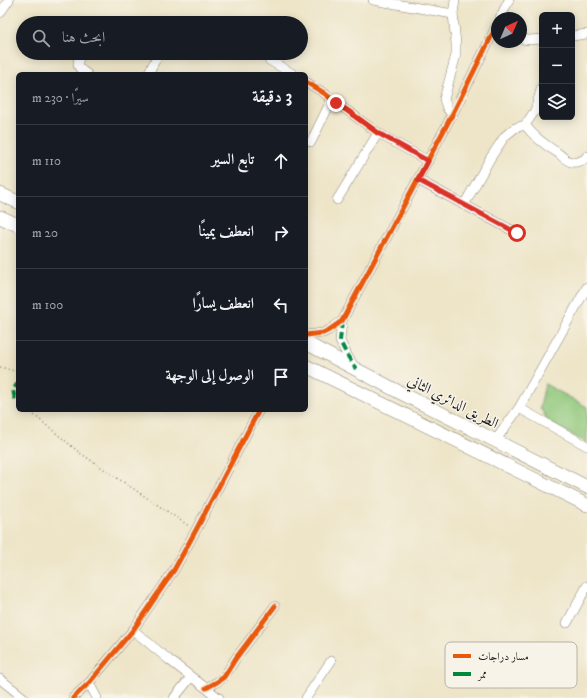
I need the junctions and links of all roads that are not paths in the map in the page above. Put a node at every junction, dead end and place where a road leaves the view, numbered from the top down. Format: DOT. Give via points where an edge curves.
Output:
graph roads {
  1 [pos="9,0"];
  2 [pos="373,0"];
  3 [pos="454,0"];
  4 [pos="509,0"];
  5 [pos="503,12"];
  6 [pos="0,13"];
  7 [pos="453,14"];
  8 [pos="587,34"];
  9 [pos="575,36"];
  10 [pos="539,39"];
  11 [pos="527,40"];
  12 [pos="491,41"];
  13 [pos="78,60"];
  14 [pos="155,60"];
  15 [pos="269,60"];
  16 [pos="84,72"];
  17 [pos="149,72"];
  18 [pos="290,72"];
  19 [pos="308,83"];
  20 [pos="539,96"];
  21 [pos="332,99"];
  22 [pos="452,115"];
  23 [pos="524,124"];
  24 [pos="378,133"];
  25 [pos="311,142"];
  26 [pos="587,156"];
  27 [pos="428,161"];
  28 [pos="418,180"];
  29 [pos="0,194"];
  30 [pos="337,200"];
  31 [pos="16,201"];
  32 [pos="464,205"];
  33 [pos="0,216"];
  34 [pos="16,224"];
  35 [pos="517,233"];
  36 [pos="587,287"];
  37 [pos="342,321"];
  38 [pos="308,335"];
  39 [pos="308,344"];
  40 [pos="308,367"];
  41 [pos="356,369"];
  42 [pos="519,408"];
  43 [pos="258,412"];
  44 [pos="495,441"];
  45 [pos="587,446"];
  46 [pos="587,488"];
  47 [pos="587,505"];
  48 [pos="587,586"];
  49 [pos="275,606"];
  50 [pos="567,623"];
  51 [pos="133,630"];
  52 [pos="331,661"];
  53 [pos="191,677"];
  54 [pos="0,679"];
  55 [pos="89,683"];
  56 [pos="206,688"];
  57 [pos="24,698"];
  58 [pos="74,698"];
  59 [pos="97,698"];
  60 [pos="174,698"];
  61 [pos="219,698"];
  62 [pos="306,698"];
  1 -- 6 [label="street"];
  2 -- 7 [label="street"];
  3 -- 7 [label="street"];
  4 -- 5 [label="street"];
  7 -- 22 [label="street" via="456,55 444,99 446,108"];
  8 -- 9 [label="street"];
  10 -- 11 [label="street"];
  12 -- 22 [label="street"];
  13 -- 16 [label="street" via="77,65"];
  14 -- 17 [label="street"];
  15 -- 18 [label="street"];
  19 -- 21 [label="street"];
  20 -- 23 [label="street" via="534,112"];
  21 -- 24 [label="street"];
  21 -- 25 [label="street"];
  22 -- 27 [label="street"];
  23 -- 26 [label="street" via="530,132 565,160 578,162 585,160"];
  23 -- 32 [label="street" via="505,136"];
  24 -- 27 [label="street"];
  24 -- 30 [label="street"];
  27 -- 28 [label="street"];
  28 -- 32 [label="street"];
  28 -- 37 [label="street"];
  29 -- 31 [label="highway"];
  32 -- 35 [label="street"];
  33 -- 34 [label="highway"];
  36 -- 42 [label="street"];
  37 -- 38 [label="street" via="323,333"];
  37 -- 41 [label="street" via="340,340"];
  39 -- 41 [label="highway, الطريق الدائري الثاني"];
  40 -- 47 [label="highway"];
  41 -- 44 [label="highway, الطريق الدائري الثاني"];
  42 -- 44 [label="street"];
  42 -- 45 [label="street"];
  43 -- 51 [label="street" via="174,570"];
  44 -- 46 [label="highway, الطريق الدائري الثاني"];
  48 -- 50 [label="street"];
  49 -- 56 [label="street" via="224,676"];
  51 -- 53 [label="street"];
  51 -- 55 [label="street"];
  52 -- 62 [label="street"];
  53 -- 56 [label="street"];
  53 -- 60 [label="street"];
  54 -- 57 [label="street"];
  55 -- 58 [label="street"];
  55 -- 59 [label="street"];
  56 -- 61 [label="street"];
}
